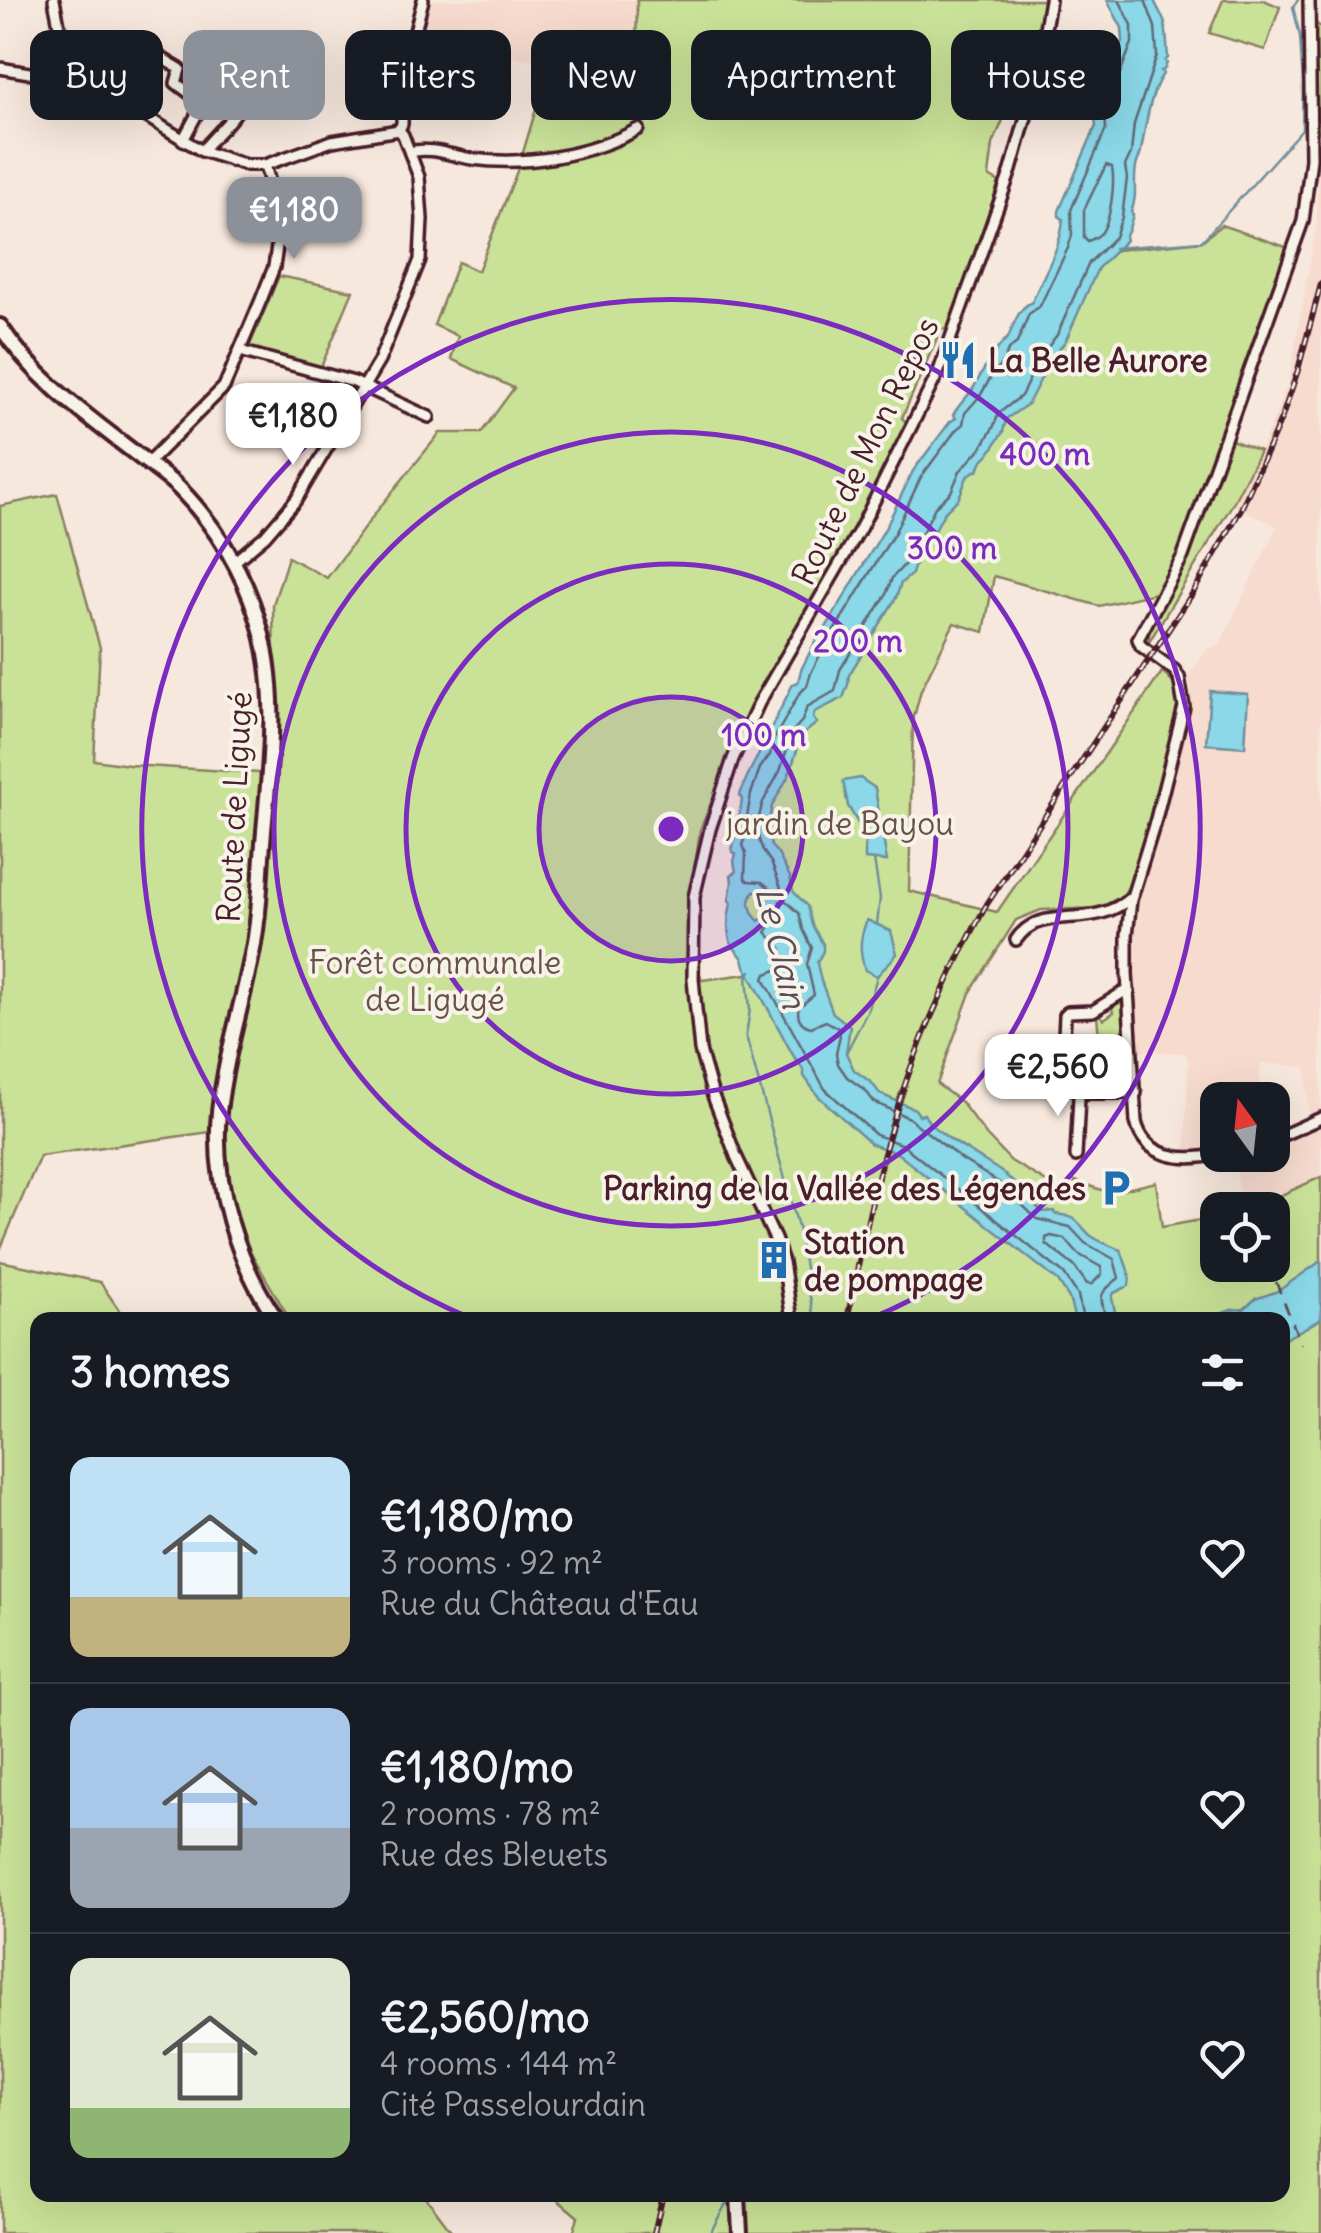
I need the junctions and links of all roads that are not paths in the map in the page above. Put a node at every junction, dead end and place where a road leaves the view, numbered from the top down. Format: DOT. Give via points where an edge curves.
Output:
graph roads {
  1 [pos="54,0"];
  2 [pos="422,0"];
  3 [pos="1050,0"];
  4 [pos="1310,0"];
  5 [pos="60,30"];
  6 [pos="415,30"];
  7 [pos="163,59"];
  8 [pos="0,68"];
  9 [pos="30,73"];
  10 [pos="151,120"];
  11 [pos="230,120"];
  12 [pos="402,120"];
  13 [pos="638,129"];
  14 [pos="399,130"];
  15 [pos="182,140"];
  16 [pos="202,151"];
  17 [pos="410,152"];
  18 [pos="265,165"];
  19 [pos="0,326"];
  20 [pos="240,350"];
  21 [pos="364,386"];
  22 [pos="429,417"];
  23 [pos="148,463"];
  24 [pos="234,562"];
  25 [pos="1132,896"];
  26 [pos="1016,940"];
  27 [pos="1129,992"];
  28 [pos="1081,1090"];
  29 [pos="1136,1093"];
  30 [pos="1321,1118"];
  31 [pos="1290,1132"];
  32 [pos="1076,1156"];
  33 [pos="1200,1156"];
  34 [pos="272,1312"];
  35 [pos="791,1312"];
  36 [pos="738,2202"];
  37 [pos="740,2233"];
  1 -- 5 [label="street"];
  2 -- 6 [label="street"];
  3 -- 35 [label="street, Route de Mon Repos" via="1011,170 939,371 733,758 694,897 700,1050 724,1126 779,1250"];
  4 -- 25 [label="street" via="1311,159 1303,221 1182,556 1138,640 1180,677 1184,707"];
  7 -- 15 [label="street" via="180,69 176,83 200,101"];
  8 -- 9 [label="street"];
  10 -- 15 [label="street"];
  11 -- 16 [label="street"];
  12 -- 14 [label="street"];
  13 -- 17 [label="street" via="594,148 528,160"];
  14 -- 17 [label="street"];
  14 -- 18 [label="street" via="332,142"];
  15 -- 16 [label="street"];
  16 -- 18 [label="street"];
  17 -- 21 [label="street" via="421,192 420,260"];
  18 -- 20 [label="street" via="278,240 274,268"];
  19 -- 23 [label="street, Route de Ligugé" via="61,396"];
  20 -- 21 [label="street"];
  20 -- 23 [label="street" via="218,394"];
  21 -- 22 [label="street"];
  21 -- 24 [label="street" via="296,500"];
  23 -- 24 [label="street, Route de Ligugé" via="198,510"];
  24 -- 34 [label="street, Route de Ligugé" via="263,638 272,720 254,944 223,1084 218,1144 240,1250"];
  25 -- 26 [label="street" via="1100,916 1037,922"];
  25 -- 27 [label="street"];
  27 -- 28 [label="street" via="1093,1011 1065,1015 1064,1062"];
  27 -- 29 [label="street"];
  28 -- 29 [label="street"];
  28 -- 32 [label="street"];
  29 -- 33 [label="street" via="1136,1122 1146,1143 1182,1158"];
  30 -- 31 [label="street"];
  36 -- 37 [label="street"];
}
